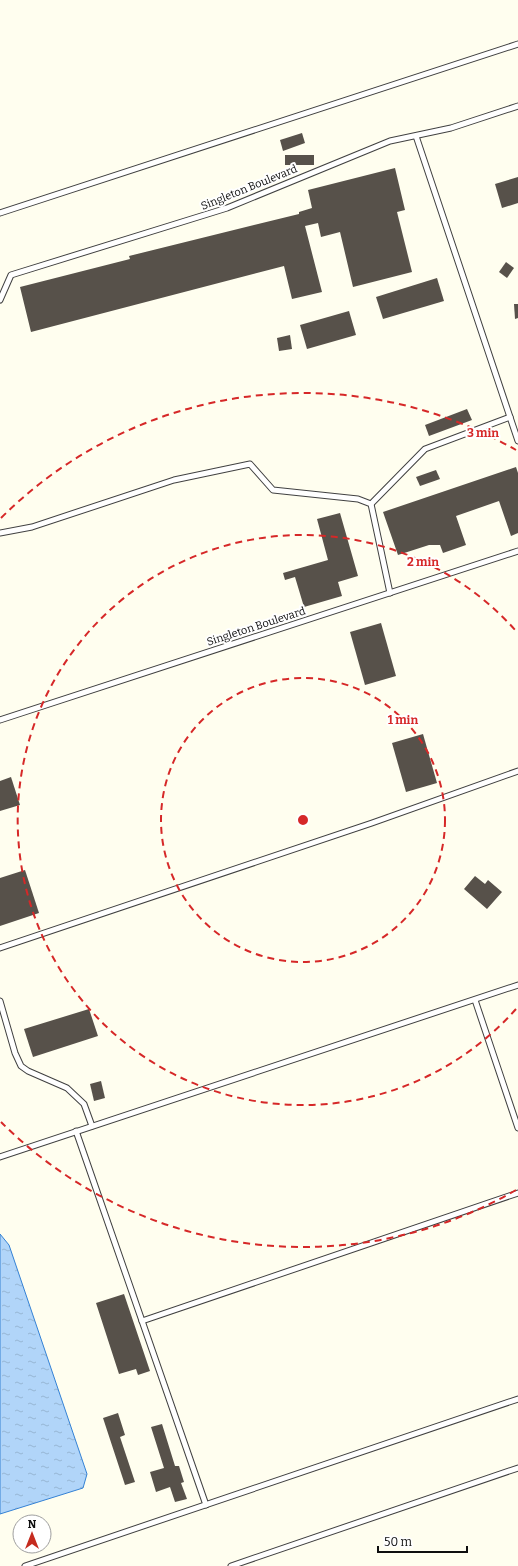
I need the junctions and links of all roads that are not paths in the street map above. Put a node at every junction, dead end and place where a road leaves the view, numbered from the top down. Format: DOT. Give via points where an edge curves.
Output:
graph roads {
  1 [pos="518,44"];
  2 [pos="518,106"];
  3 [pos="416,136"];
  4 [pos="0,213"];
  5 [pos="0,300"];
  6 [pos="510,417"];
  7 [pos="518,441"];
  8 [pos="371,504"];
  9 [pos="0,533"];
  10 [pos="518,551"];
  11 [pos="390,593"];
  12 [pos="0,720"];
  13 [pos="518,771"];
  14 [pos="0,948"];
  15 [pos="518,986"];
  16 [pos="475,1000"];
  17 [pos="0,1001"];
  18 [pos="92,1126"];
  19 [pos="518,1128"];
  20 [pos="76,1131"];
  21 [pos="0,1156"];
  22 [pos="518,1193"];
  23 [pos="142,1321"];
  24 [pos="518,1399"];
  25 [pos="518,1468"];
  26 [pos="206,1505"];
  27 [pos="24,1566"];
  28 [pos="231,1566"];
  1 -- 4 [label="lane"];
  2 -- 3 [label="lane, Singleton Boulevard"];
  3 -- 5 [label="lane, Singleton Boulevard" via="390,141 227,208 11,275"];
  3 -- 6 [label="lane"];
  6 -- 7 [label="lane"];
  6 -- 8 [label="lane" via="425,449"];
  8 -- 9 [label="lane" via="358,499 273,490 250,464 174,480 32,527"];
  8 -- 11 [label="lane"];
  10 -- 11 [label="lane, Singleton Boulevard"];
  11 -- 12 [label="lane, Singleton Boulevard"];
  13 -- 14 [label="lane"];
  15 -- 16 [label="lane"];
  16 -- 18 [label="lane"];
  16 -- 19 [label="lane"];
  17 -- 18 [label="lane" via="21,1066 28,1072 67,1088 84,1104"];
  18 -- 20 [label="lane"];
  20 -- 21 [label="lane"];
  20 -- 23 [label="lane"];
  22 -- 23 [label="lane"];
  23 -- 26 [label="lane"];
  24 -- 26 [label="lane"];
  25 -- 28 [label="lane"];
  26 -- 27 [label="lane"];
}
